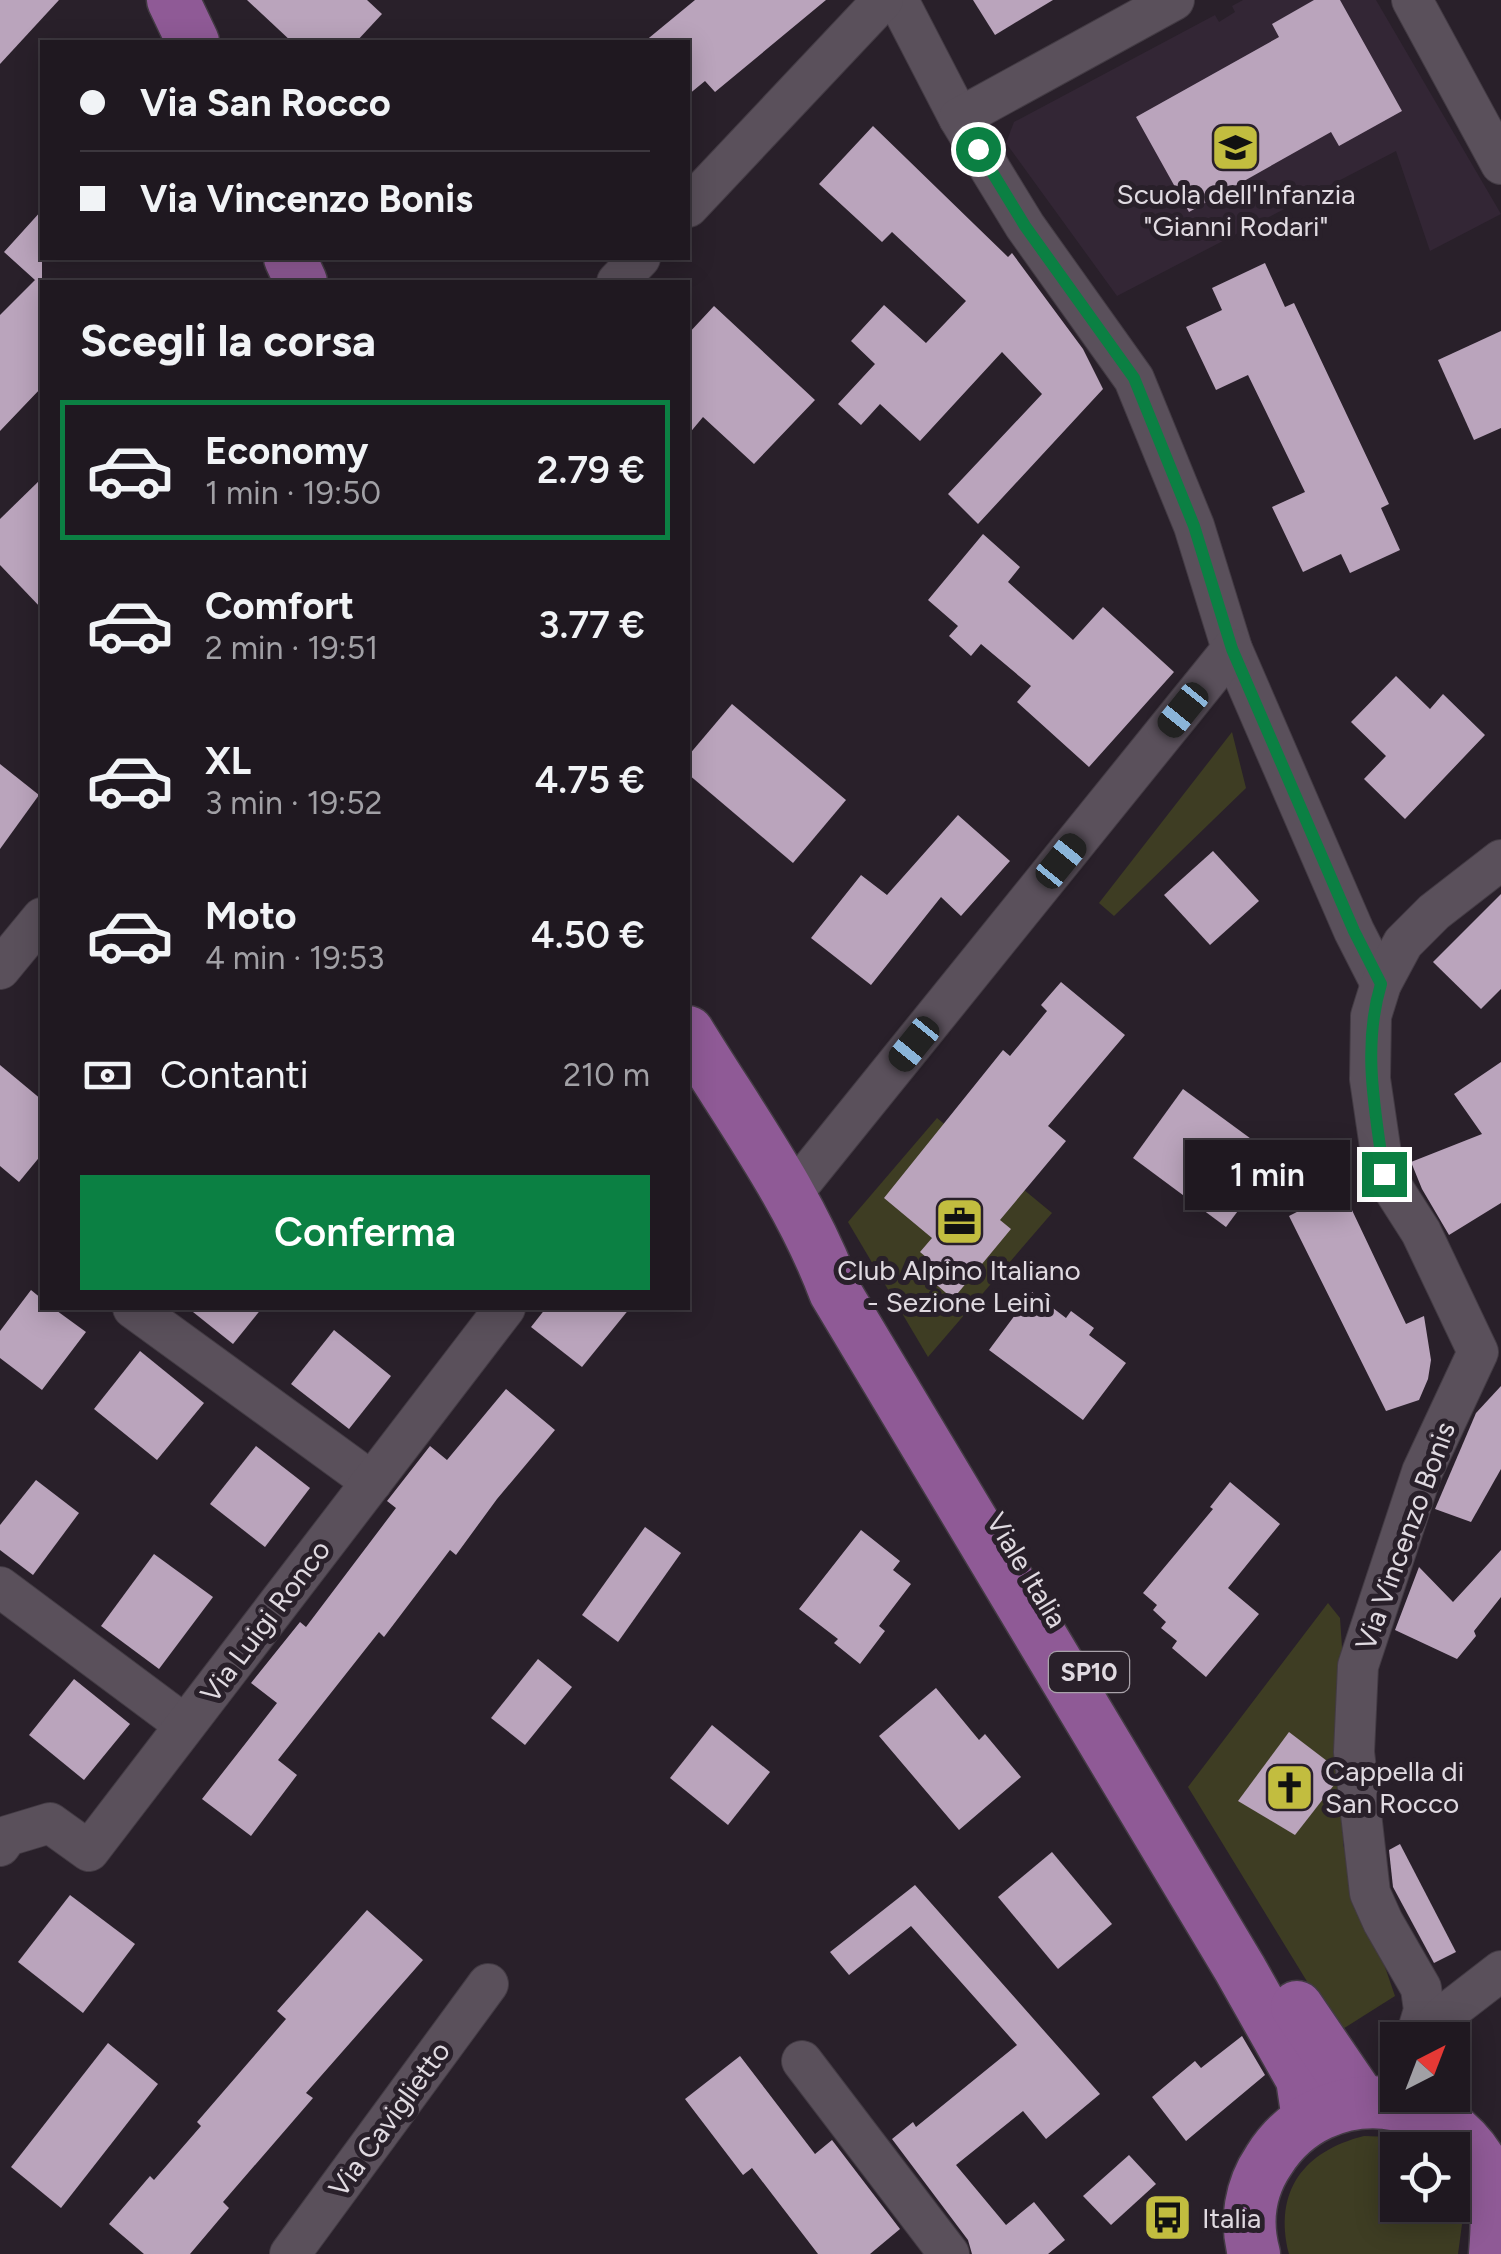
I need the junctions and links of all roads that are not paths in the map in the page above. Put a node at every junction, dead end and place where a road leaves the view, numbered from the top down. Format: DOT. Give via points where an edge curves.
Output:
graph roads {
  1 [pos="173,0"];
  2 [pos="882,0"];
  3 [pos="898,0"];
  4 [pos="1174,0"];
  5 [pos="1412,0"];
  6 [pos="191,40"];
  7 [pos="959,118"];
  8 [pos="1501,164"];
  9 [pos="690,205"];
  10 [pos="638,260"];
  11 [pos="619,280"];
  12 [pos="1232,649"];
  13 [pos="1501,860"];
  14 [pos="40,920"];
  15 [pos="0,969"];
  16 [pos="1381,984"];
  17 [pos="694,1057"];
  18 [pos="791,1195"];
  19 [pos="817,1245"];
  20 [pos="136,1310"];
  21 [pos="504,1310"];
  22 [pos="1489,1364"];
  23 [pos="372,1482"];
  24 [pos="0,1587"];
  25 [pos="185,1726"];
  26 [pos="2,1837"];
  27 [pos="1501,1972"];
  28 [pos="488,1984"];
  29 [pos="1421,2022"];
  30 [pos="1437,2022"];
  31 [pos="802,2060"];
  32 [pos="1380,2091"];
  33 [pos="1421,2112"];
  34 [pos="1308,2119"];
  35 [pos="1497,2205"];
  36 [pos="1244,2248"];
  37 [pos="290,2254"];
  38 [pos="949,2254"];
  1 -- 6 [label="main road"];
  2 -- 9 [label="street"];
  3 -- 7 [label="street"];
  4 -- 7 [label="street"];
  5 -- 8 [label="street"];
  7 -- 12 [label="street" via="1025,226 1134,378 1194,526"];
  10 -- 11 [label="street"];
  12 -- 16 [label="street"];
  12 -- 18 [label="street"];
  13 -- 16 [label="street, Via Vincenzo Bonis" via="1403,943"];
  14 -- 15 [label="street"];
  16 -- 22 [label="street, Via Vincenzo Bonis" via="1371,1016 1370,1079 1384,1174"];
  17 -- 18 [label="main road, Viale Italia / SP10"];
  18 -- 19 [label="main road, Viale Italia / SP10"];
  19 -- 32 [label="main road, Viale Italia / SP10" via="850,1280 1261,1955"];
  19 -- 34 [label="main road, Viale Italia / SP10" via="835,1292 1240,1968 1302,2079"];
  20 -- 23 [label="street"];
  21 -- 23 [label="street, Via Luigi Ronco"];
  22 -- 29 [label="street, Via Vincenzo Bonis" via="1422,1472 1358,1666 1354,1752 1370,1893 1421,1988"];
  23 -- 25 [label="street, Via Luigi Ronco"];
  24 -- 25 [label="street"];
  25 -- 26 [label="street, Via Luigi Ronco" via="88,1851 50,1823"];
  27 -- 30 [label="street"];
  28 -- 37 [label="street, Via Caviglietto"];
  31 -- 38 [label="street"];
  32 -- 34 [label="main road"];
  33 -- 35 [label="main road" via="1466,2142"];
  34 -- 36 [label="main road" via="1279,2143 1259,2176"];
}
